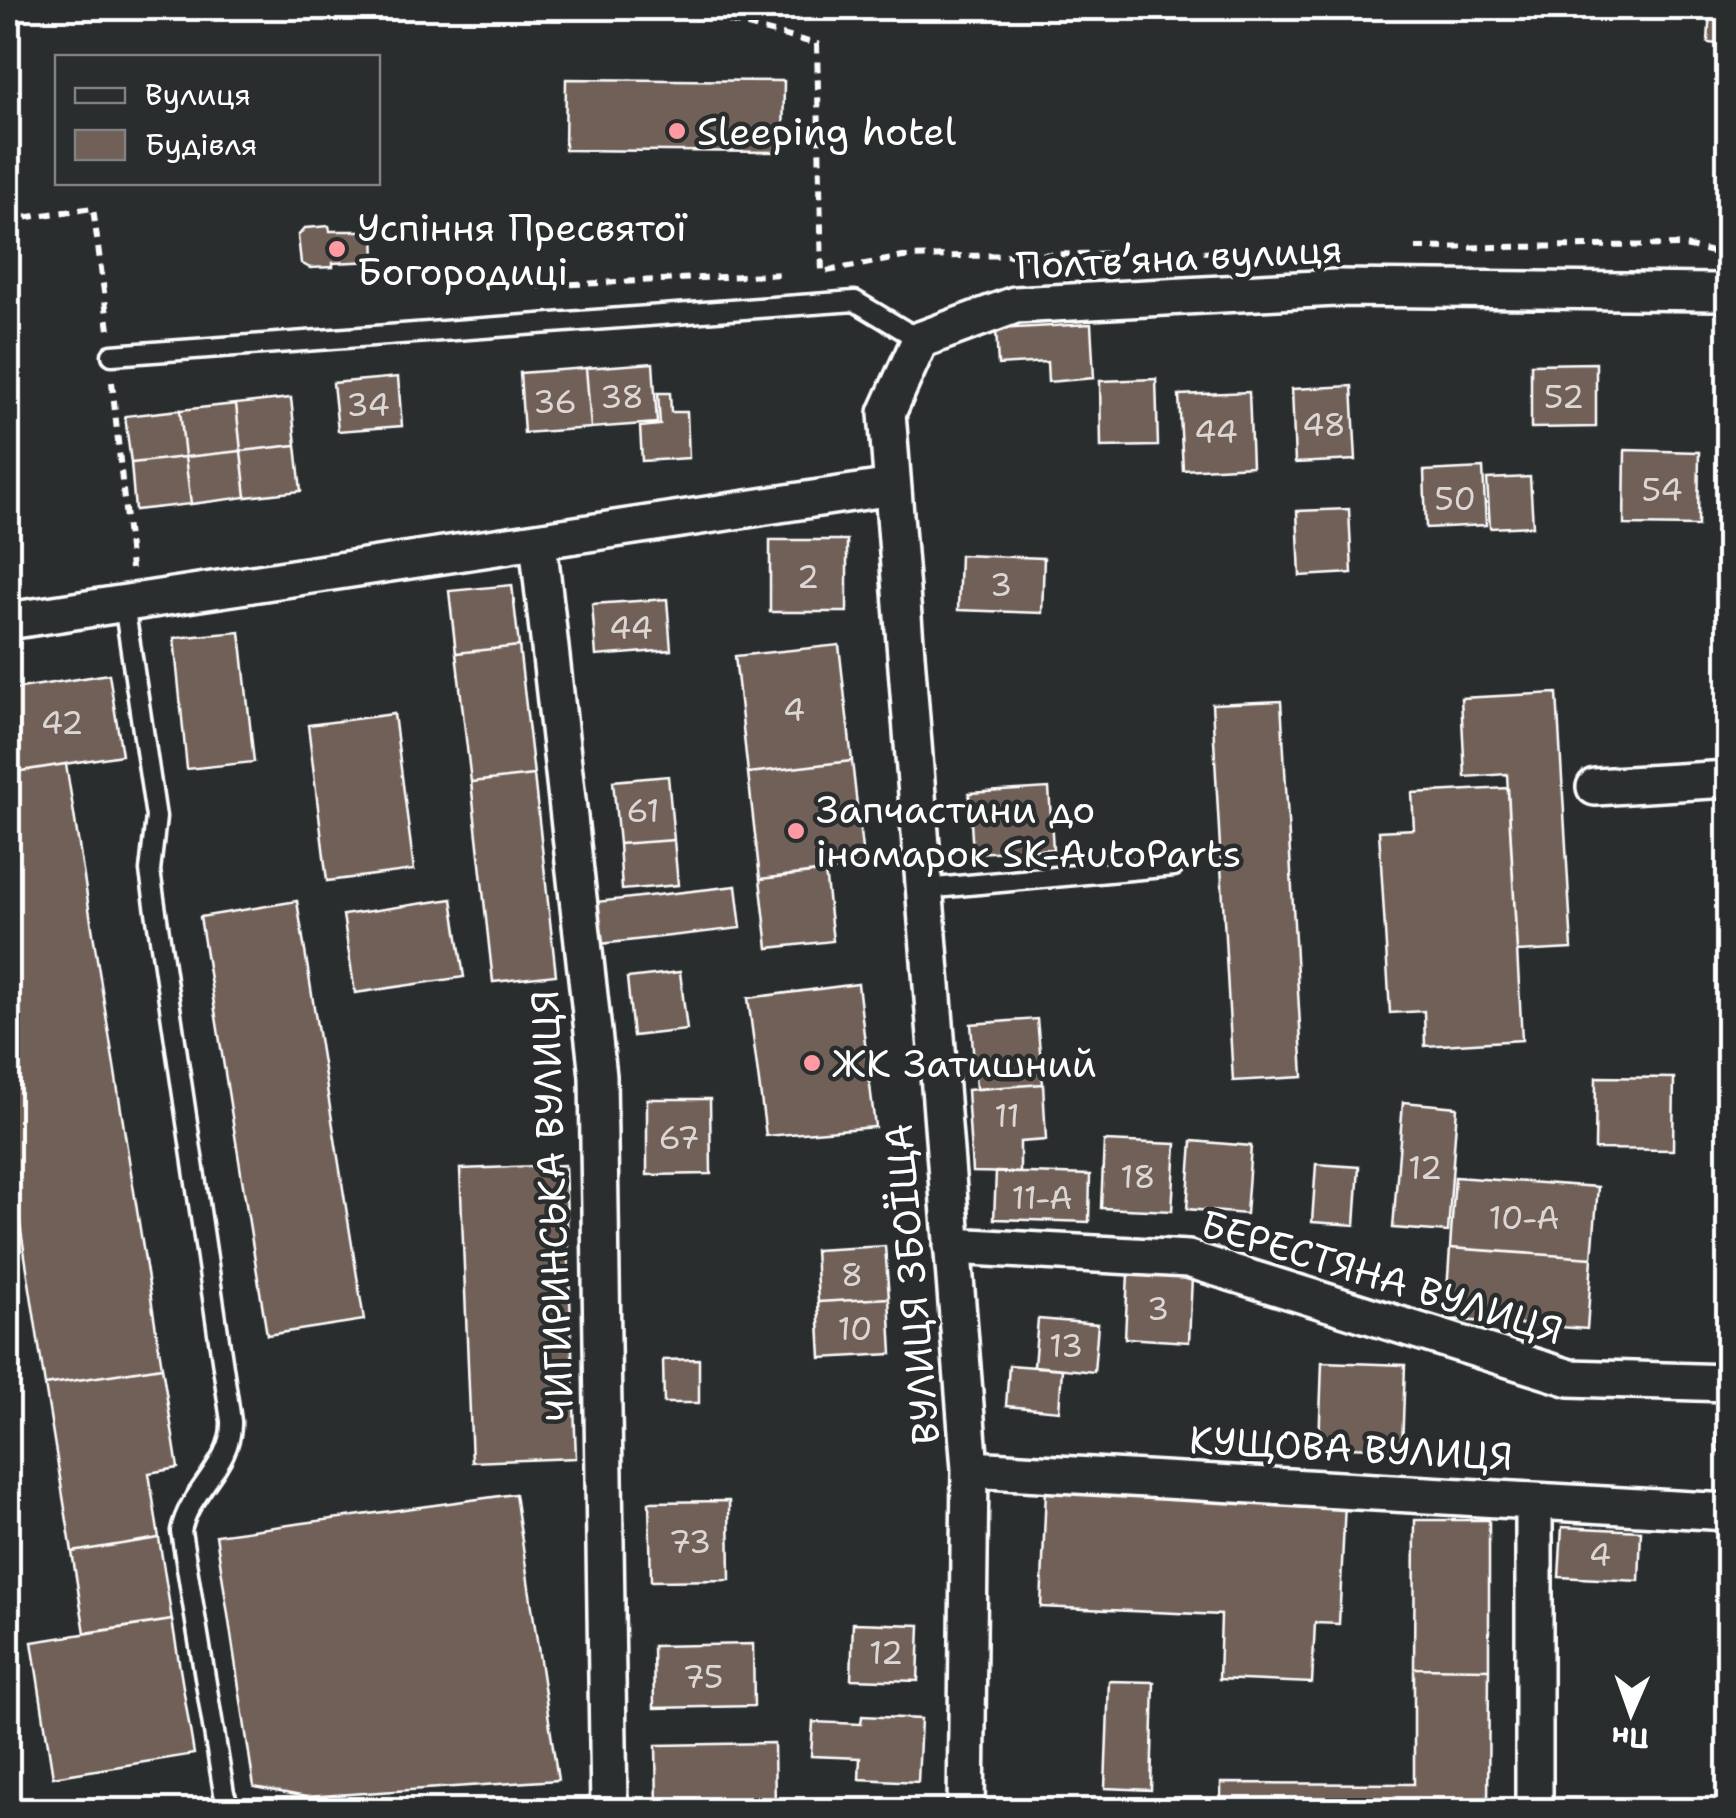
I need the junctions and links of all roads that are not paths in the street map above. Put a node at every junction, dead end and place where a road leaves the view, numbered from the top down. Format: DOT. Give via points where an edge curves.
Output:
graph roads {
  1 [pos="1728,295"];
  2 [pos="920,340"];
  3 [pos="112,355"];
  4 [pos="892,487"];
  5 [pos="538,541"];
  6 [pos="129,603"];
  7 [pos="8,621"];
  8 [pos="1728,778"];
  9 [pos="1595,787"];
  10 [pos="1174,866"];
  11 [pos="924,889"];
  12 [pos="952,1246"];
  13 [pos="1728,1384"];
  14 [pos="970,1469"];
  15 [pos="1534,1500"];
  16 [pos="1728,1512"];
  17 [pos="230,1810"];
  18 [pos="608,1810"];
  19 [pos="966,1810"];
  20 [pos="1534,1810"];
  1 -- 2 [label="street, Полтвʼяна вулиця" via="1336,288 1014,305"];
  2 -- 3 [label="lane" via="856,301"];
  2 -- 4 [label="street, ВУЛИЦЯ ЗБОЇЩА" via="887,413"];
  4 -- 5 [label="street"];
  4 -- 11 [label="street, ВУЛИЦЯ ЗБОЇЩА"];
  5 -- 6 [label="street"];
  5 -- 18 [label="street, ЧИГИРИНСЬКА ВУЛИЦЯ" via="598,1076"];
  6 -- 7 [label="street"];
  6 -- 17 [label="lane" via="156,817 150,870 232,1421 230,1444 181,1530"];
  8 -- 9 [label="street"];
  10 -- 11 [label="lane"];
  11 -- 12 [label="street, ВУЛИЦЯ ЗБОЇЩА"];
  12 -- 13 [label="street, БЕРЕСТЯНА ВУЛИЦЯ" via="1188,1259 1570,1378"];
  12 -- 14 [label="street, ВУЛИЦЯ ЗБОЇЩА"];
  14 -- 15 [label="street, КУЩОВА ВУЛИЦЯ"];
  14 -- 19 [label="street, ВУЛИЦЯ ЗБОЇЩА"];
  15 -- 16 [label="street, КУЩОВА ВУЛИЦЯ"];
  15 -- 20 [label="street"];
}
